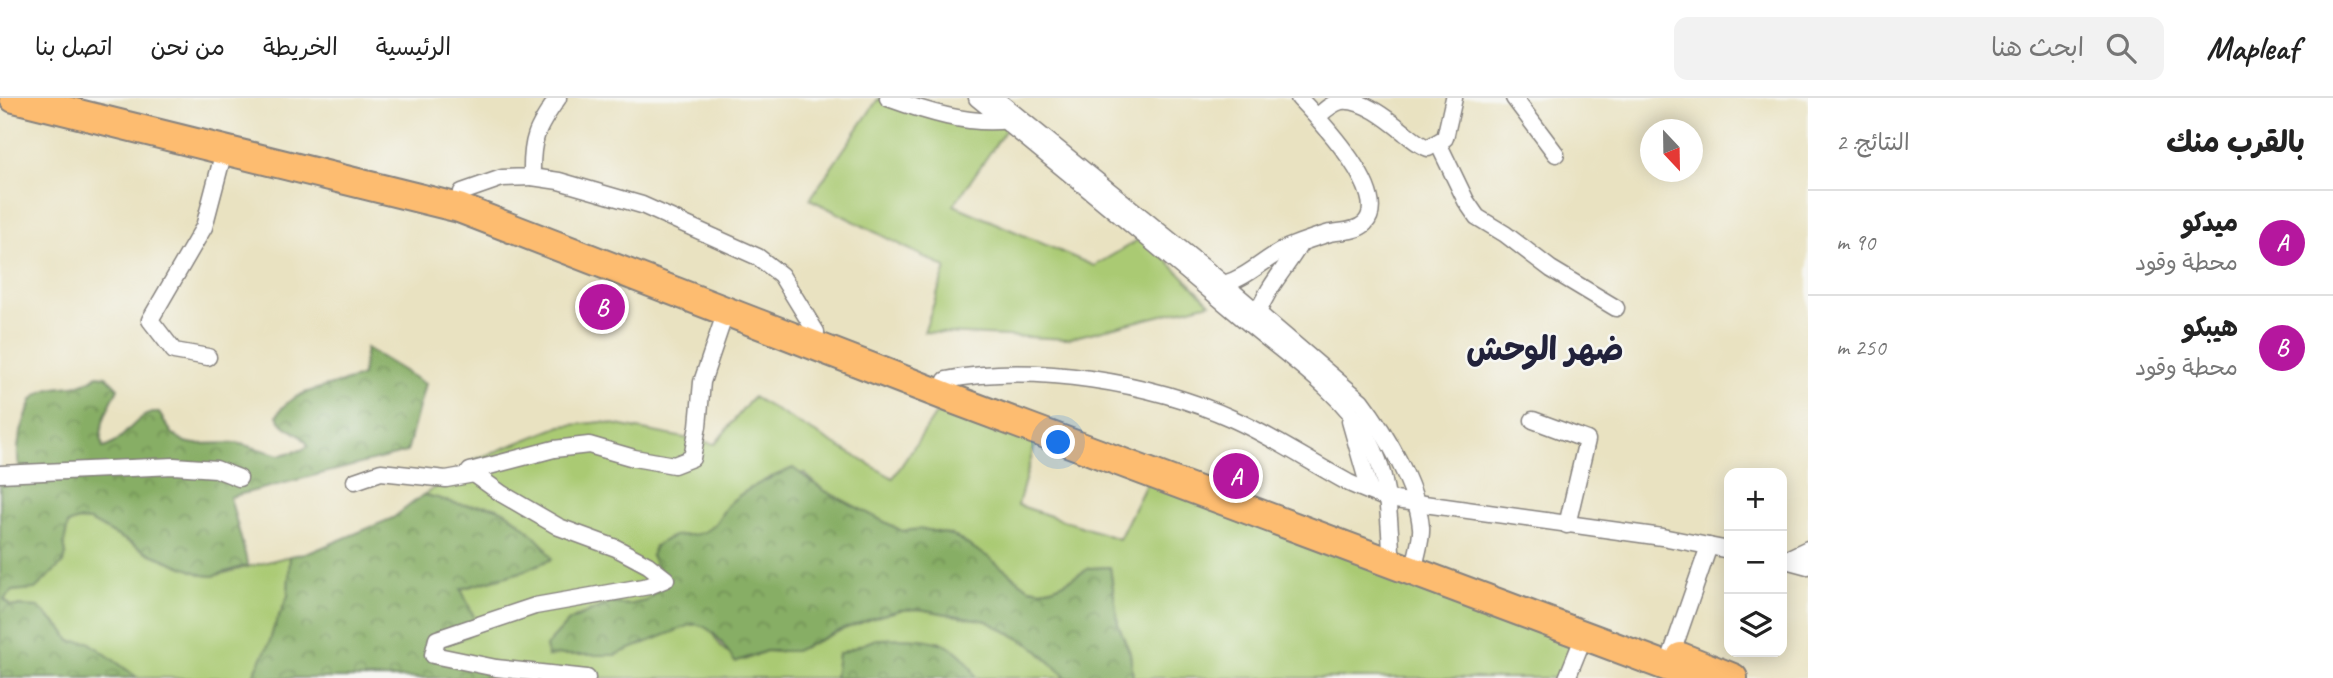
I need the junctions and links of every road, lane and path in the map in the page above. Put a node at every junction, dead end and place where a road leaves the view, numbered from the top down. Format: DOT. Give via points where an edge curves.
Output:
graph roads {
  1 [pos="14,98"];
  2 [pos="72,98"];
  3 [pos="558,98"];
  4 [pos="888,98"];
  5 [pos="921,98"];
  6 [pos="976,98"];
  7 [pos="1299,98"];
  8 [pos="1454,98"];
  9 [pos="1514,98"];
  10 [pos="1005,112"];
  11 [pos="1317,117"];
  12 [pos="1438,144"];
  13 [pos="224,151"];
  14 [pos="262,152"];
  15 [pos="1556,154"];
  16 [pos="531,177"];
  17 [pos="462,192"];
  18 [pos="1300,244"];
  19 [pos="650,274"];
  20 [pos="1224,284"];
  21 [pos="1616,308"];
  22 [pos="726,311"];
  23 [pos="1258,313"];
  24 [pos="816,332"];
  25 [pos="208,357"];
  26 [pos="946,380"];
  27 [pos="1346,409"];
  28 [pos="1533,420"];
  29 [pos="0,474"];
  30 [pos="474,474"];
  31 [pos="239,478"];
  32 [pos="355,481"];
  33 [pos="1370,492"];
  34 [pos="1388,499"];
  35 [pos="1415,503"];
  36 [pos="1567,525"];
  37 [pos="1709,546"];
  38 [pos="1724,549"];
  39 [pos="1808,549"];
  40 [pos="1404,555"];
  41 [pos="1787,557"];
  42 [pos="1787,560"];
  43 [pos="1808,566"];
  44 [pos="1584,636"];
  45 [pos="1672,653"];
  46 [pos="587,678"];
  47 [pos="1567,678"];
  48 [pos="1698,678"];
  49 [pos="1733,678"];
  1 -- 13 [label="highway"];
  2 -- 14 [label="highway"];
  3 -- 16 [label="street" via="534,139"];
  4 -- 10 [label="street" via="983,121"];
  5 -- 10 [label="street"];
  6 -- 10 [label="street"];
  7 -- 11 [label="street"];
  8 -- 12 [label="street" via="1444,138"];
  9 -- 15 [label="street"];
  10 -- 20 [label="street"];
  10 -- 27 [label="street"];
  11 -- 12 [label="street" via="1345,100 1363,104 1420,145"];
  11 -- 18 [label="street" via="1362,177 1370,215 1354,230"];
  12 -- 21 [label="street" via="1477,217"];
  13 -- 14 [label="highway"];
  13 -- 25 [label="street" via="204,227 150,320 174,351"];
  14 -- 17 [label="highway" via="375,169"];
  14 -- 19 [label="highway" via="459,208"];
  16 -- 17 [label="street" via="502,178"];
  16 -- 24 [label="street" via="642,205 758,257 781,275"];
  17 -- 19 [label="highway"];
  18 -- 20 [label="street"];
  18 -- 23 [label="street" via="1270,285"];
  19 -- 22 [label="highway"];
  19 -- 24 [label="highway"];
  20 -- 23 [label="street"];
  22 -- 30 [label="street" via="702,382 692,458 674,465 589,444 470,471"];
  22 -- 44 [label="highway"];
  23 -- 35 [label="street" via="1361,401 1398,460"];
  24 -- 26 [label="highway"];
  26 -- 33 [label="street" via="1016,372 1150,391 1233,419"];
  26 -- 40 [label="highway"];
  27 -- 33 [label="street"];
  27 -- 34 [label="street" via="1368,438"];
  28 -- 36 [label="street" via="1587,440"];
  29 -- 31 [label="street" via="174,466 216,470"];
  30 -- 32 [label="street" via="446,479 381,472"];
  30 -- 46 [label="street" via="559,527 616,548 666,579 505,615 437,639 433,655 496,668"];
  33 -- 34 [label="street"];
  34 -- 35 [label="street"];
  34 -- 40 [label="street"];
  35 -- 36 [label="street"];
  35 -- 40 [label="street" via="1422,530"];
  36 -- 37 [label="street"];
  37 -- 38 [label="street"];
  37 -- 45 [label="street"];
  39 -- 41 [label="street"];
  40 -- 45 [label="highway"];
  42 -- 43 [label="street"];
  44 -- 47 [label="street"];
  44 -- 48 [label="highway"];
  45 -- 49 [label="highway"];
}
